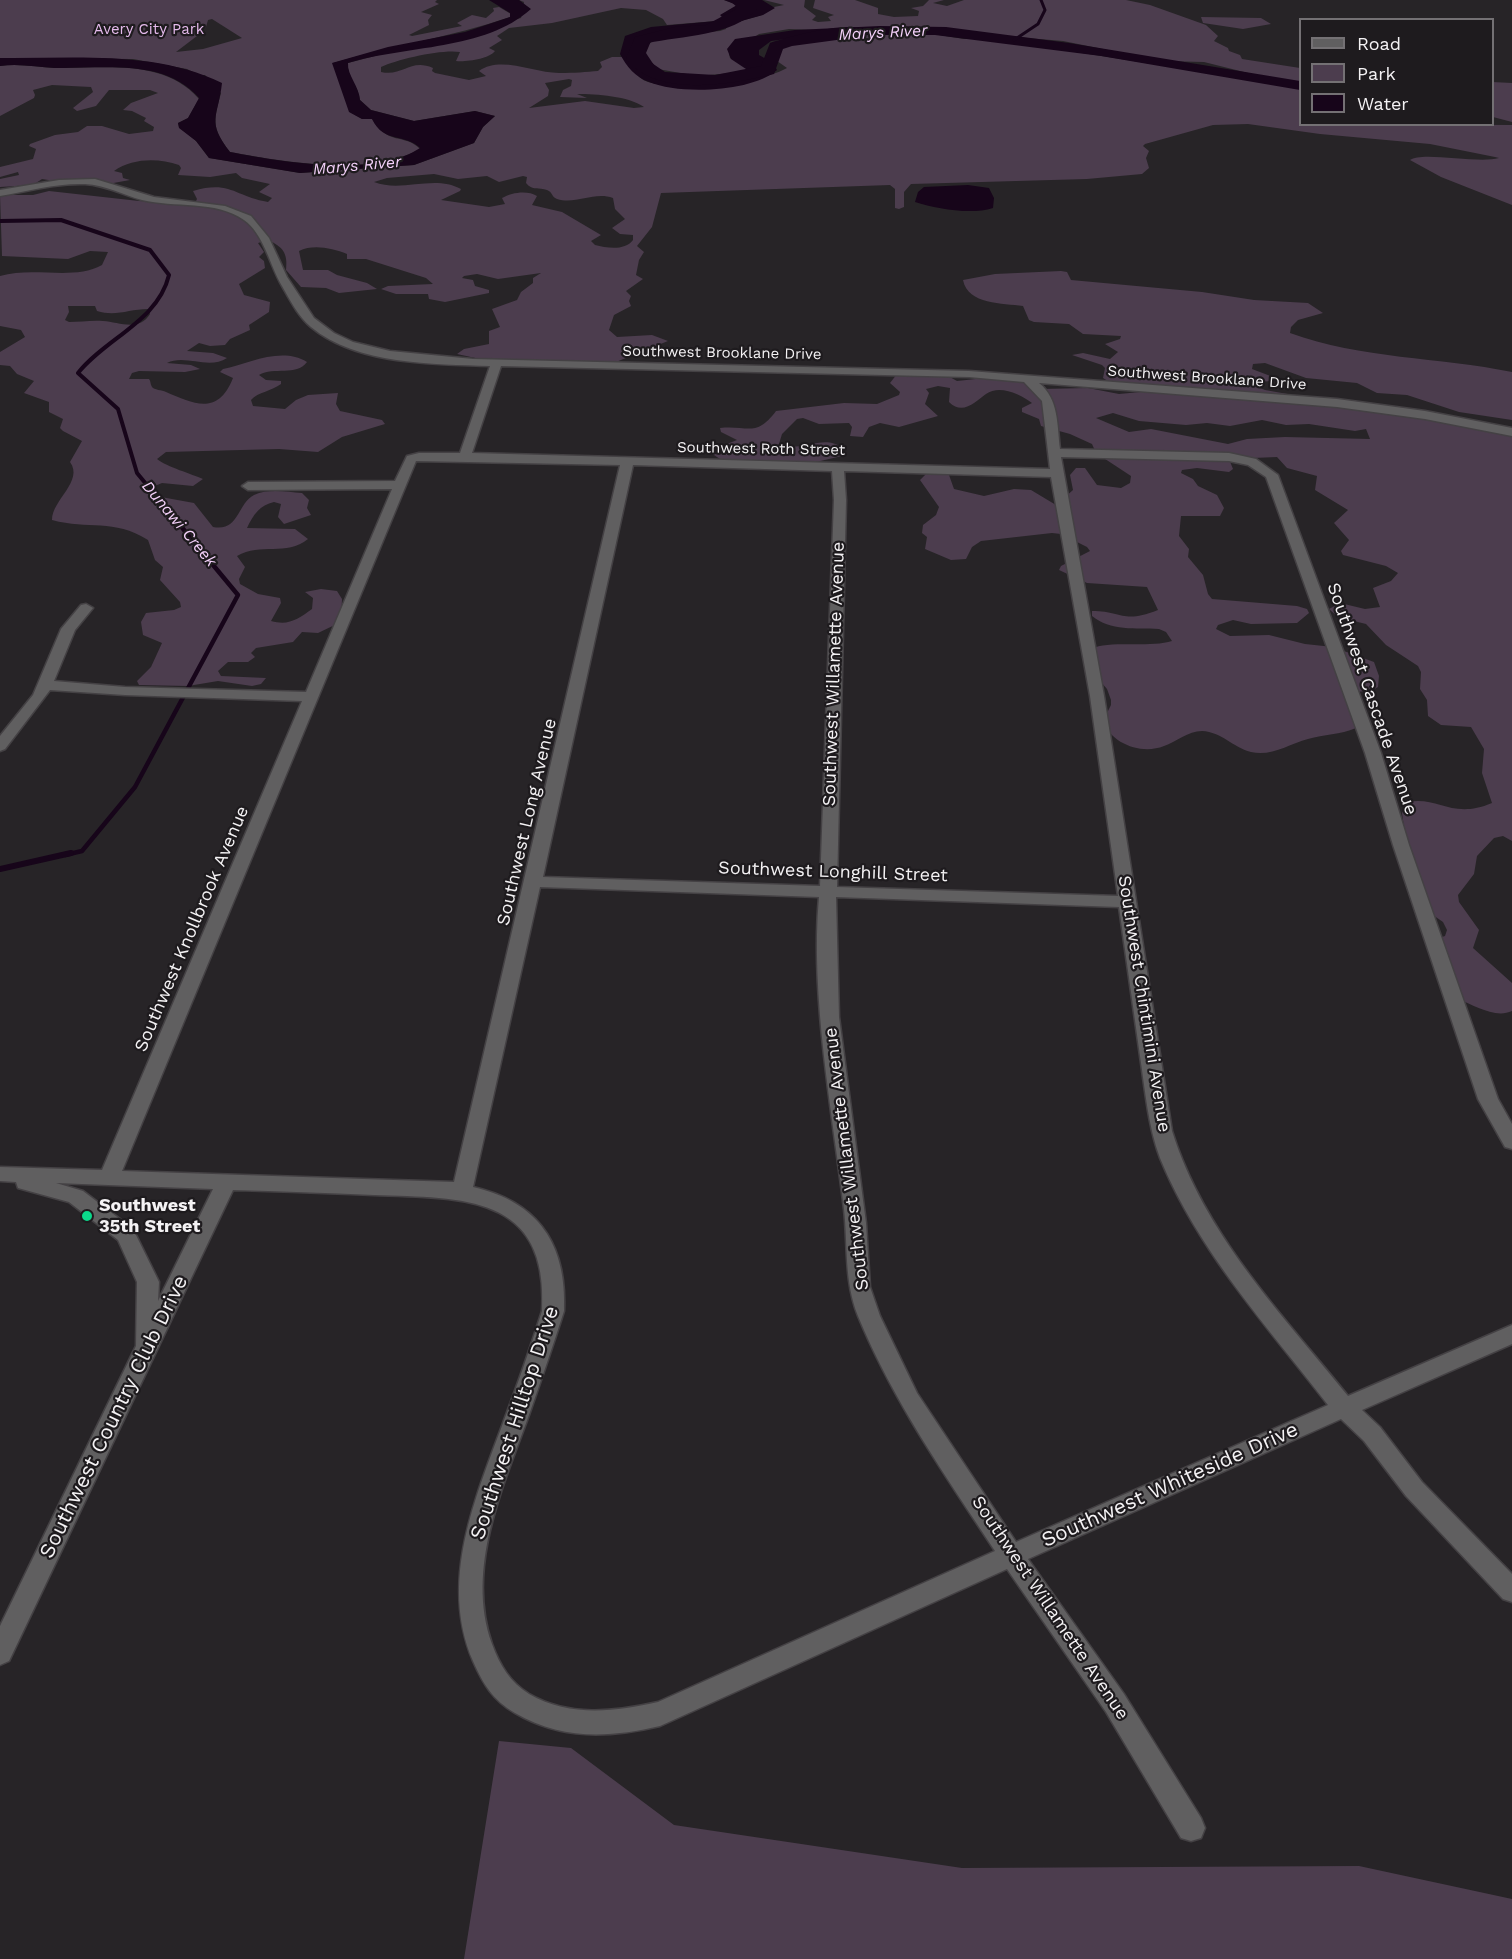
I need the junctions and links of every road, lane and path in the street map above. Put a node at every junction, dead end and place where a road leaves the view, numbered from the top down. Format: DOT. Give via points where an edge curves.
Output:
graph roads {
  1 [pos="0,193"];
  2 [pos="497,362"];
  3 [pos="1029,381"];
  4 [pos="1512,432"];
  5 [pos="1055,453"];
  6 [pos="465,458"];
  7 [pos="627,462"];
  8 [pos="838,467"];
  9 [pos="1058,473"];
  10 [pos="400,485"];
  11 [pos="248,486"];
  12 [pos="86,608"];
  13 [pos="44,685"];
  14 [pos="311,697"];
  15 [pos="0,746"];
  16 [pos="534,882"];
  17 [pos="828,892"];
  18 [pos="1130,902"];
  19 [pos="1512,1142"];
  20 [pos="0,1175"];
  21 [pos="109,1178"];
  22 [pos="227,1180"];
  23 [pos="462,1191"];
  24 [pos="1512,1334"];
  25 [pos="146,1350"];
  26 [pos="1344,1408"];
  27 [pos="1012,1556"];
  28 [pos="1512,1591"];
  29 [pos="0,1653"];
  30 [pos="526,1706"];
  31 [pos="1191,1828"];
  1 -- 2 [label="street, Southwest Brooklane Drive" via="94,182 160,201 239,213 258,227 293,296 317,327 357,345 398,355"];
  2 -- 3 [label="street, Southwest Brooklane Drive" via="923,372"];
  2 -- 6 [label="street"];
  3 -- 4 [label="street, Southwest Brooklane Drive" via="1337,403"];
  3 -- 5 [label="street, Southwest Chintimini Avenue" via="1048,401"];
  5 -- 9 [label="street, Southwest Chintimini Avenue"];
  5 -- 19 [label="street, Southwest Cascade Avenue" via="1229,457 1252,462 1272,475 1373,753 1488,1099"];
  6 -- 7 [label="street, Southwest Roth Street"];
  6 -- 10 [label="street, Southwest Knollbrook Avenue" via="415,458"];
  7 -- 8 [label="street, Southwest Roth Street"];
  7 -- 16 [label="street, Southwest Long Avenue"];
  8 -- 9 [label="street, Southwest Roth Street"];
  8 -- 17 [label="street, Southwest Willamette Avenue"];
  9 -- 18 [label="street, Southwest Chintimini Avenue"];
  10 -- 11 [label="street"];
  10 -- 14 [label="street, Southwest Knollbrook Avenue"];
  12 -- 13 [label="street" via="68,629"];
  13 -- 14 [label="street"];
  13 -- 15 [label="street" via="40,696"];
  14 -- 21 [label="street, Southwest Knollbrook Avenue"];
  16 -- 17 [label="street, Southwest Longhill Street"];
  16 -- 23 [label="street, Southwest Long Avenue"];
  17 -- 18 [label="street, Southwest Longhill Street"];
  17 -- 27 [label="street, Southwest Willamette Avenue" via="830,1017 856,1223 859,1287 908,1399"];
  18 -- 26 [label="street, Southwest Chintimini Avenue" via="1153,1080 1170,1157 1202,1223 1221,1252"];
  20 -- 21 [label="street"];
  20 -- 25 [label="street" via="76,1196 126,1234 148,1282"];
  21 -- 22 [label="street"];
  22 -- 23 [label="street, Southwest Hilltop Drive"];
  22 -- 25 [label="street, Southwest Country Club Drive"];
  23 -- 30 [label="street, Southwest Hilltop Drive" via="502,1203 525,1218 544,1242 553,1266 553,1311 489,1494 470,1585 470,1609 479,1645 502,1689"];
  24 -- 26 [label="street, Southwest Whiteside Drive"];
  25 -- 29 [label="street, Southwest Country Club Drive"];
  26 -- 27 [label="street, Southwest Whiteside Drive"];
  26 -- 28 [label="street, Southwest Chintimini Avenue" via="1372,1434 1414,1489"];
  27 -- 30 [label="street, Southwest Whiteside Drive" via="660,1714 623,1724 584,1725"];
  27 -- 31 [label="street, Southwest Willamette Avenue" via="1114,1703"];
}
